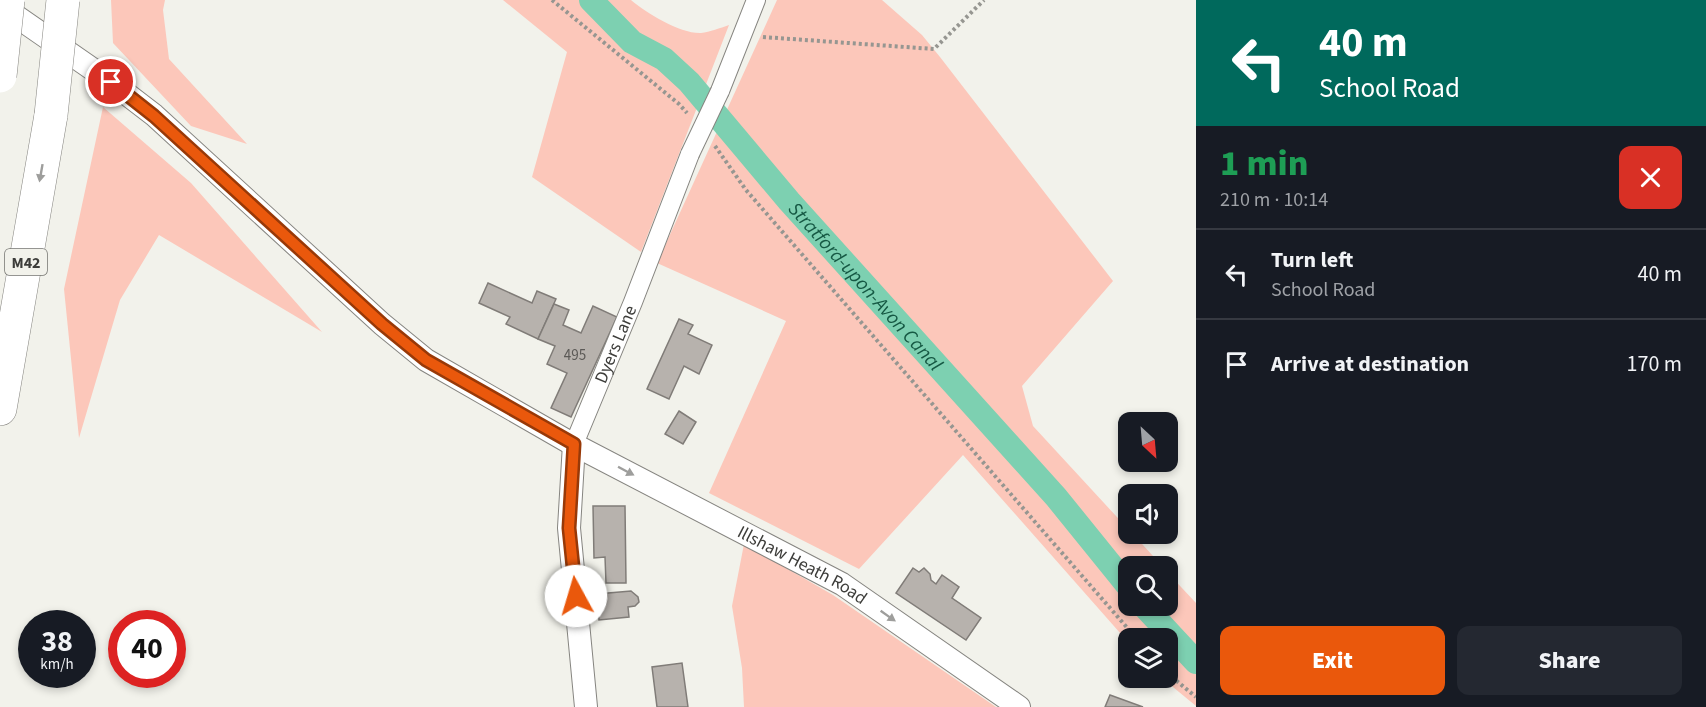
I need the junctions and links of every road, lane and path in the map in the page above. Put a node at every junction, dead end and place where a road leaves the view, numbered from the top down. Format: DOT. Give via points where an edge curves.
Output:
graph roads {
  1 [pos="8,0"];
  2 [pos="63,0"];
  3 [pos="552,0"];
  4 [pos="756,0"];
  5 [pos="984,0"];
  6 [pos="0,5"];
  7 [pos="741,35"];
  8 [pos="0,76"];
  9 [pos="691,118"];
  10 [pos="709,139"];
  11 [pos="0,409"];
  12 [pos="574,444"];
  13 [pos="1127,628"];
  14 [pos="1178,682"];
  15 [pos="1196,697"];
  16 [pos="586,707"];
  17 [pos="1019,707"];
  1 -- 8 [label="highway, bridge"];
  2 -- 11 [label="highway, M42, one-way, bridge" via="51,115"];
  3 -- 9 [label="path"];
  4 -- 7 [label="street, Dyers Lane"];
  5 -- 7 [label="path" via="934,49"];
  6 -- 12 [label="street, Illshaw Heath Road" via="154,116 426,360"];
  7 -- 12 [label="street, Dyers Lane, bridge"];
  10 -- 13 [label="path" via="746,190"];
  12 -- 16 [label="street, Dyers Lane" via="569,528"];
  12 -- 17 [label="street, Illshaw Heath Road, one-way" via="842,584"];
  14 -- 15 [label="path"];
}
